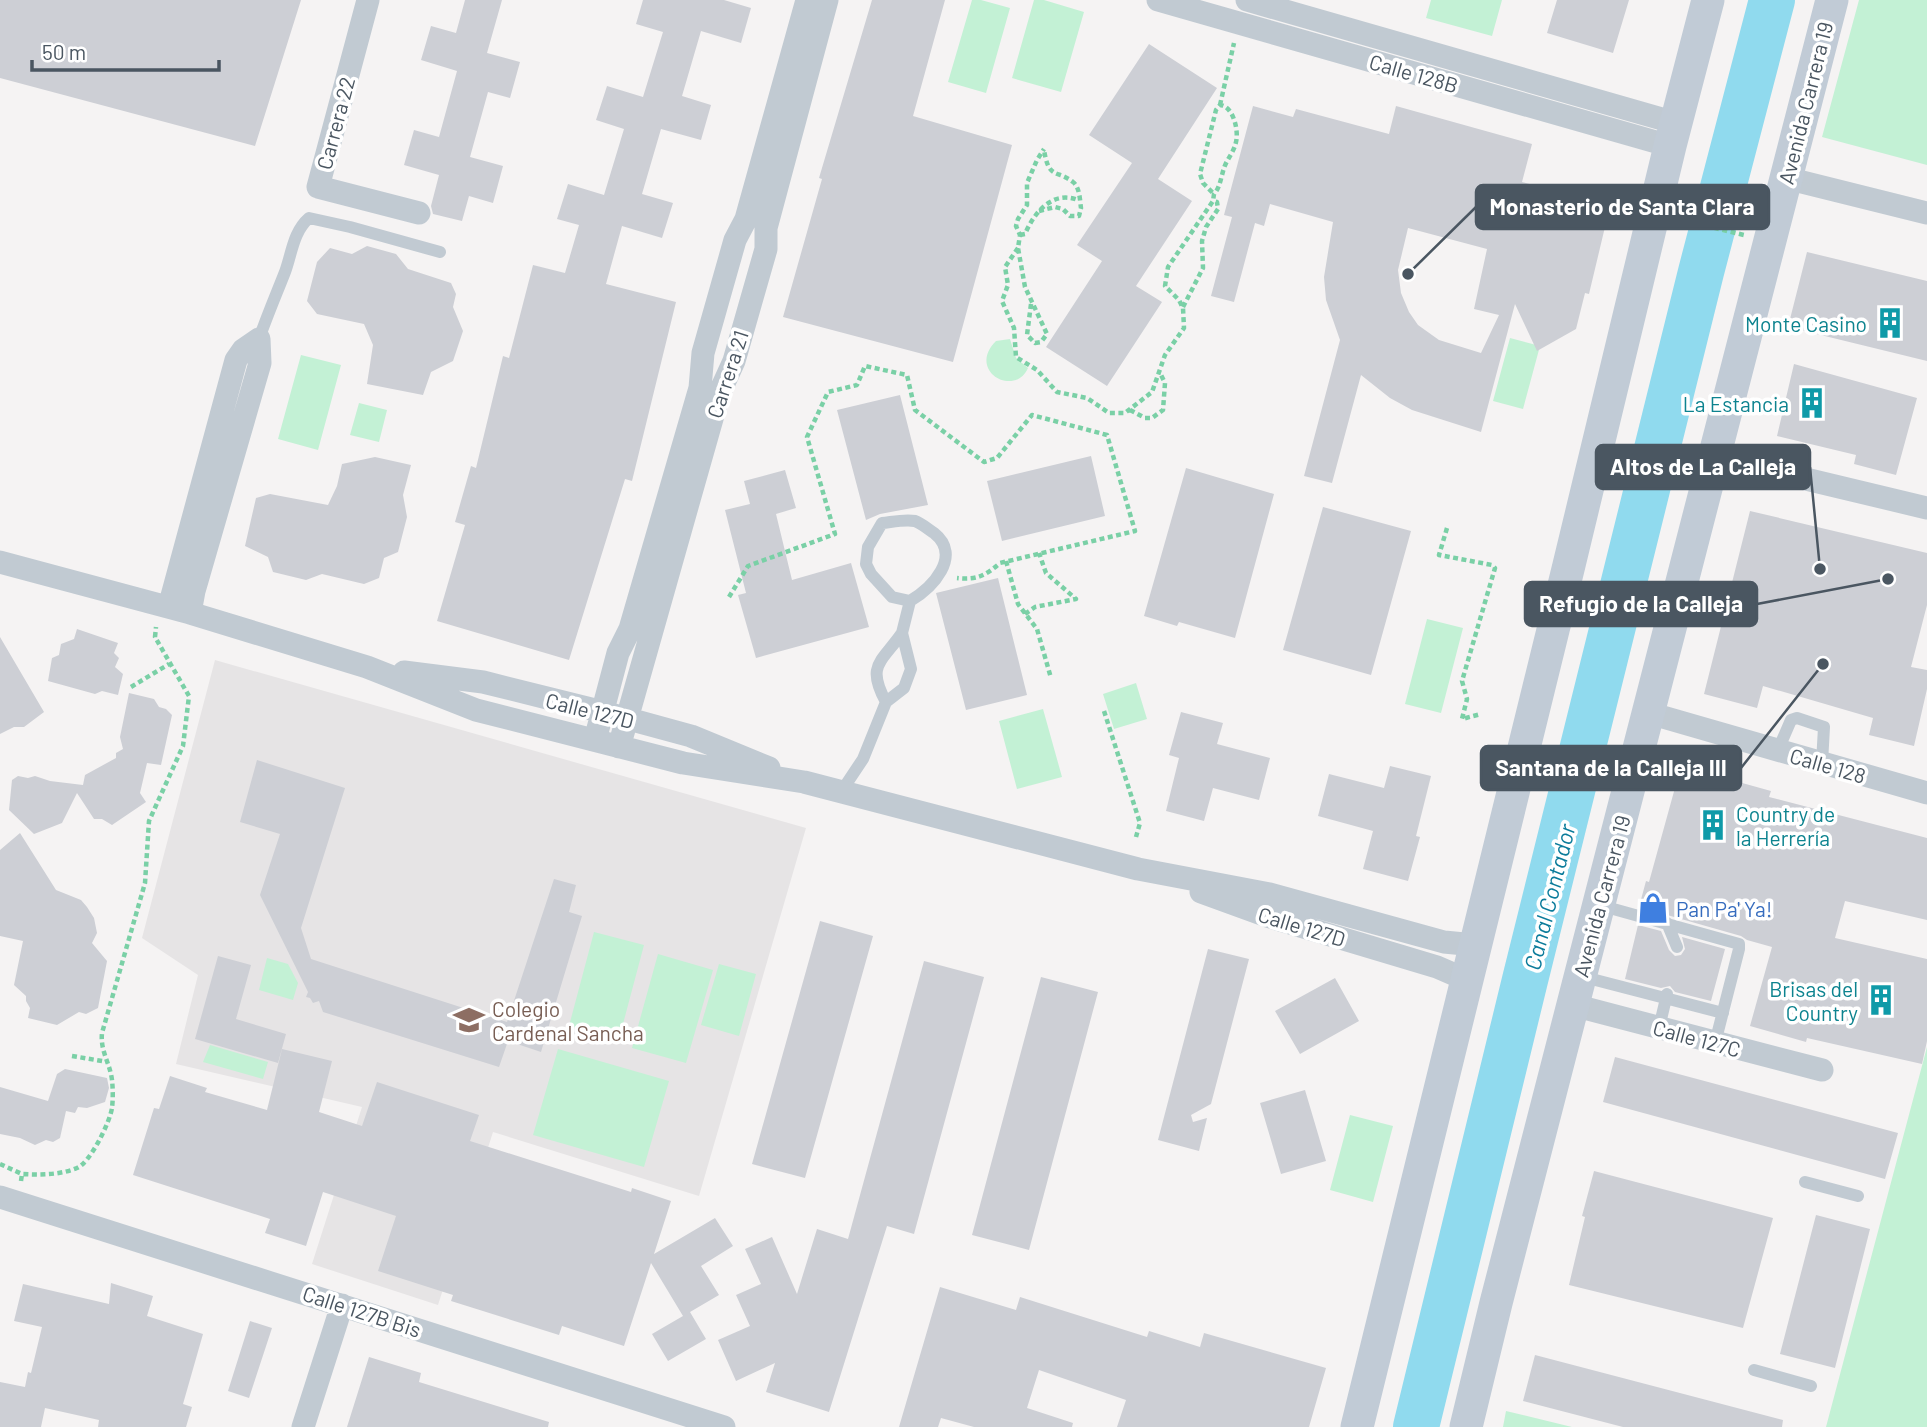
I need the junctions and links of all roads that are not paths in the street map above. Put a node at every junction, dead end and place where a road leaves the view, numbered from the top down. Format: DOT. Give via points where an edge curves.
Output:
graph roads {
  1 [pos="368,0"];
  2 [pos="807,0"];
  3 [pos="827,0"];
  4 [pos="1158,0"];
  5 [pos="1247,0"];
  6 [pos="1708,0"];
  7 [pos="1832,0"];
  8 [pos="1205,7"];
  9 [pos="1673,134"];
  10 [pos="1786,178"];
  11 [pos="419,213"];
  12 [pos="1927,213"];
  13 [pos="440,252"];
  14 [pos="259,339"];
  15 [pos="1714,457"];
  16 [pos="1927,508"];
  17 [pos="0,562"];
  18 [pos="910,601"];
  19 [pos="172,609"];
  20 [pos="902,634"];
  21 [pos="367,667"];
  22 [pos="886,702"];
  23 [pos="603,712"];
  24 [pos="1649,713"];
  25 [pos="626,719"];
  26 [pos="595,740"];
  27 [pos="619,747"];
  28 [pos="1778,750"];
  29 [pos="1822,763"];
  30 [pos="804,782"];
  31 [pos="842,792"];
  32 [pos="1927,793"];
  33 [pos="1138,869"];
  34 [pos="1598,905"];
  35 [pos="1667,923"];
  36 [pos="1475,945"];
  37 [pos="1677,947"];
  38 [pos="1467,980"];
  39 [pos="1576,990"];
  40 [pos="1666,996"];
  41 [pos="1723,1013"];
  42 [pos="1659,1028"];
  43 [pos="1715,1043"];
  44 [pos="1822,1070"];
  45 [pos="1805,1182"];
  46 [pos="1858,1196"];
  47 [pos="7,1199"];
  48 [pos="342,1305"];
  49 [pos="1754,1370"];
  50 [pos="1811,1386"];
  51 [pos="303,1427"];
  52 [pos="724,1427"];
  53 [pos="1357,1427"];
  54 [pos="1466,1427"];
  1 -- 11 [label="street, Carrera 22" via="318,187"];
  2 -- 23 [label="street, Carrera 21" via="703,353 700,388"];
  3 -- 25 [label="street, Carrera 21" via="766,228 766,249 734,361 719,394"];
  4 -- 8 [label="street, Calle 128B"];
  5 -- 9 [label="street, Calle 128B"];
  6 -- 9 [label="main road"];
  7 -- 10 [label="main road, Avenida Carrera 19"];
  8 -- 9 [label="street, Calle 128B"];
  9 -- 36 [label="main road"];
  10 -- 12 [label="street"];
  10 -- 15 [label="main road, Avenida Carrera 19"];
  13 -- 14 [label="lane" via="309,218 301,225"];
  14 -- 19 [label="street" via="260,363 194,591"];
  15 -- 16 [label="street"];
  15 -- 24 [label="main road, Avenida Carrera 19"];
  17 -- 19 [label="street, Calle 127D"];
  18 -- 18 [label="lane" via="926,592 939,576 946,548 916,521 882,523 868,547 866,564 892,597"];
  18 -- 20 [label="lane"];
  19 -- 21 [label="street, Calle 127D"];
  20 -- 22 [label="lane" via="877,669 876,684"];
  20 -- 22 [label="lane" via="911,669 904,688"];
  21 -- 23 [label="street, Calle 127D" via="483,682"];
  21 -- 26 [label="street, Calle 127D" via="476,710"];
  22 -- 31 [label="lane" via="863,758"];
  23 -- 25 [label="street, Calle 127D"];
  23 -- 26 [label="street, Carrera 21"];
  24 -- 28 [label="street, Calle 128"];
  24 -- 34 [label="main road, Avenida Carrera 19"];
  25 -- 27 [label="street, Carrera 21"];
  25 -- 30 [label="street, Calle 127D" via="691,736"];
  26 -- 27 [label="street, Calle 127D"];
  27 -- 30 [label="street, Calle 127D" via="683,763"];
  28 -- 29 [label="street, Calle 128"];
  28 -- 29 [label="lane" via="1791,720 1797,718 1824,727"];
  29 -- 32 [label="street, Calle 128"];
  30 -- 31 [label="street, Calle 127D"];
  31 -- 33 [label="street, Calle 127D"];
  33 -- 36 [label="street, Calle 127D" via="1270,894 1444,942"];
  33 -- 38 [label="street, Calle 127D"];
  34 -- 35 [label="lane"];
  34 -- 39 [label="main road, Avenida Carrera 19"];
  35 -- 37 [label="lane"];
  35 -- 41 [label="lane" via="1739,944"];
  36 -- 38 [label="main road"];
  38 -- 53 [label="main road"];
  39 -- 40 [label="lane"];
  39 -- 42 [label="street, Calle 127C"];
  39 -- 54 [label="main road, Avenida Carrera 19"];
  40 -- 41 [label="lane"];
  40 -- 42 [label="lane"];
  41 -- 43 [label="lane"];
  42 -- 43 [label="street, Calle 127C"];
  43 -- 44 [label="street, Calle 127C"];
  45 -- 46 [label="lane"];
  47 -- 48 [label="street, Calle 127B Bis"];
  48 -- 51 [label="street"];
  48 -- 52 [label="street, Calle 127B Bis"];
  49 -- 50 [label="lane"];
}
